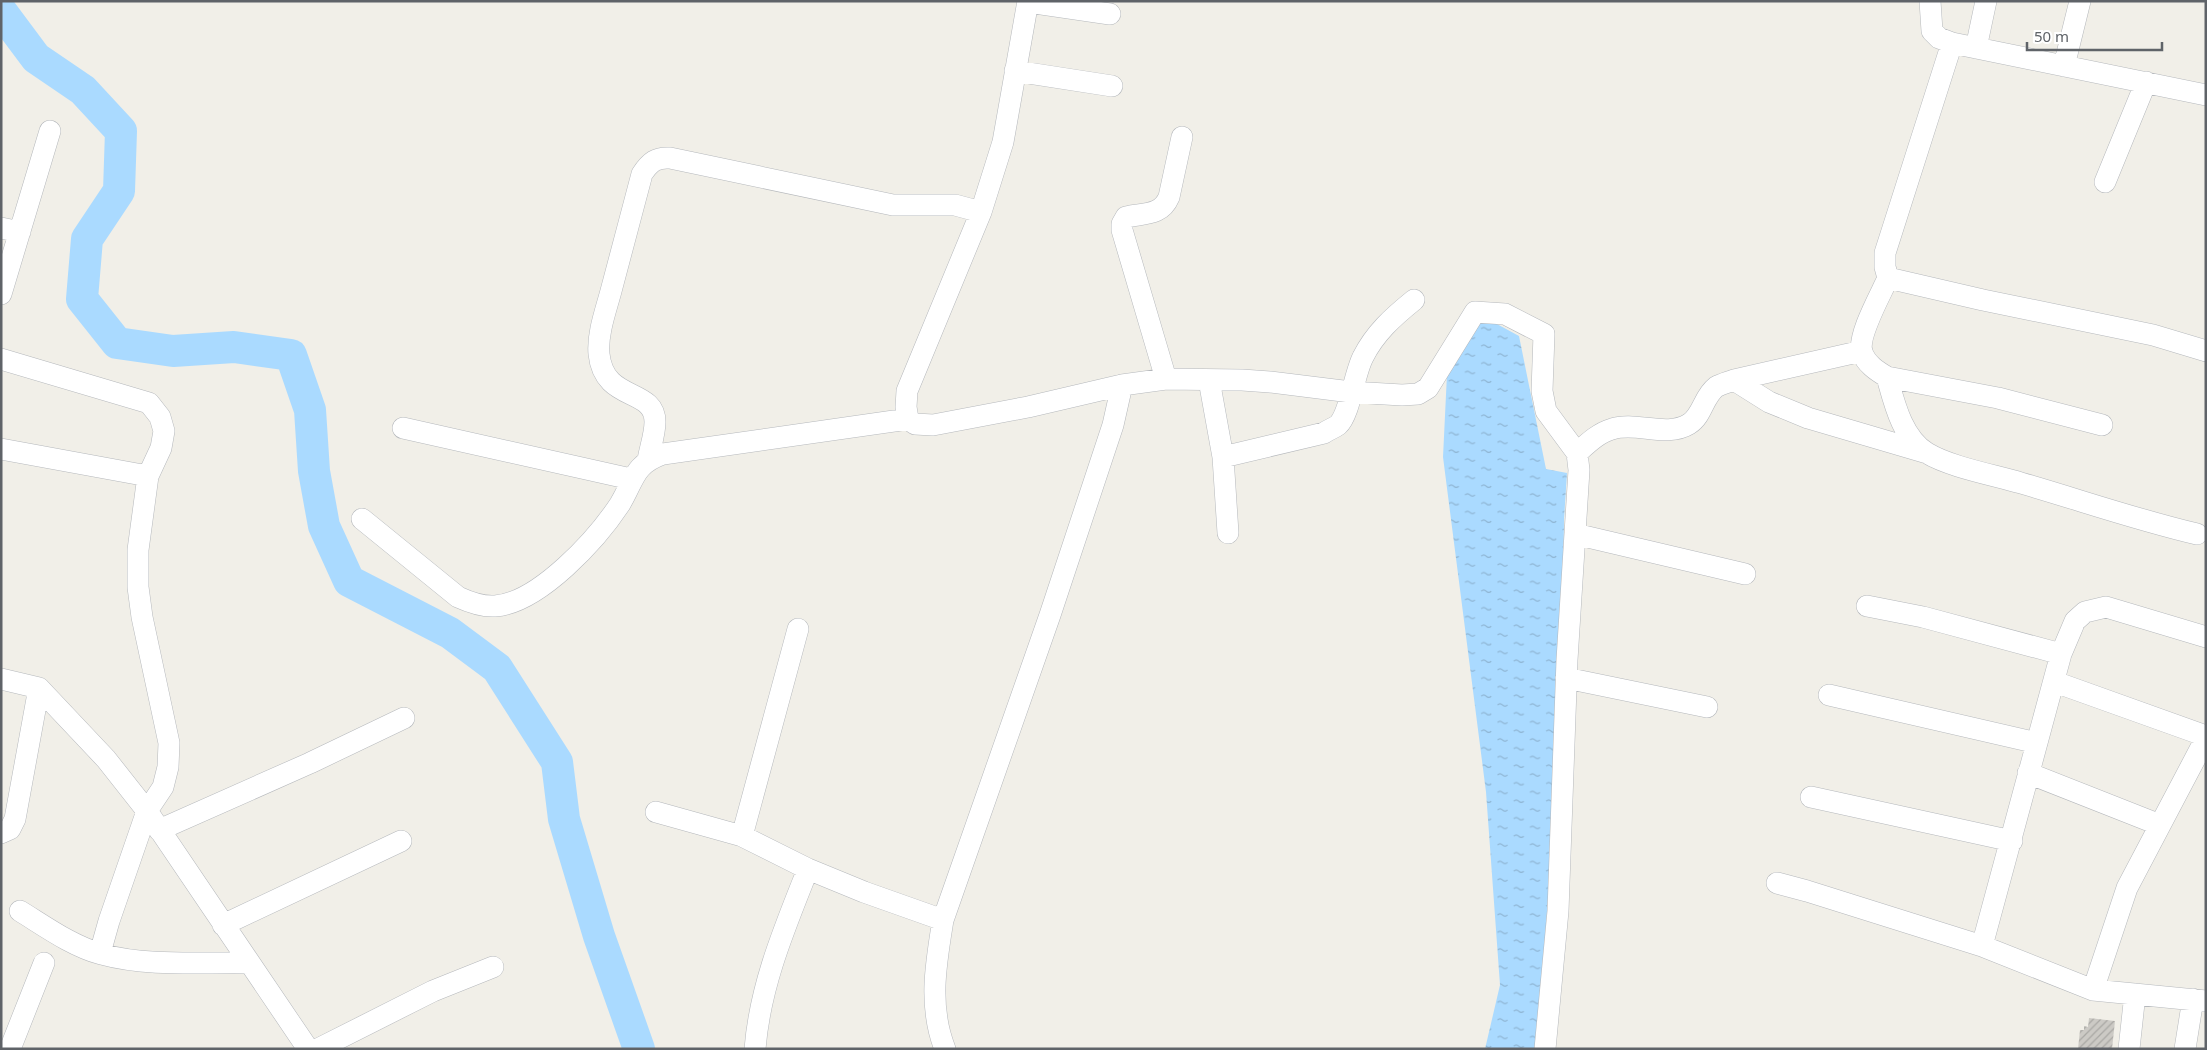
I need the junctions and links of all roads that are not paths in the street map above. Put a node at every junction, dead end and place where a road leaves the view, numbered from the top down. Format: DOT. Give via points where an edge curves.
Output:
graph roads {
  1 [pos="1930,1"];
  2 [pos="1986,1"];
  3 [pos="2080,1"];
  4 [pos="1028,2"];
  5 [pos="1110,14"];
  6 [pos="1952,43"];
  7 [pos="1976,48"];
  8 [pos="2064,66"];
  9 [pos="1016,71"];
  10 [pos="2146,82"];
  11 [pos="1112,86"];
  12 [pos="2206,95"];
  13 [pos="50,132"];
  14 [pos="1182,136"];
  15 [pos="2105,182"];
  16 [pos="981,212"];
  17 [pos="10,230"];
  18 [pos="1888,278"];
  19 [pos="1,294"];
  20 [pos="1414,300"];
  21 [pos="1862,351"];
  22 [pos="2206,351"];
  23 [pos="1,359"];
  24 [pos="1887,377"];
  25 [pos="1166,379"];
  26 [pos="1209,380"];
  27 [pos="1734,380"];
  28 [pos="1122,385"];
  29 [pos="1350,392"];
  30 [pos="908,419"];
  31 [pos="2102,425"];
  32 [pos="403,428"];
  33 [pos="1,449"];
  34 [pos="1577,453"];
  35 [pos="1927,453"];
  36 [pos="1223,457"];
  37 [pos="648,460"];
  38 [pos="148,476"];
  39 [pos="631,479"];
  40 [pos="362,519"];
  41 [pos="1228,533"];
  42 [pos="1575,534"];
  43 [pos="2197,534"];
  44 [pos="1745,574"];
  45 [pos="1867,606"];
  46 [pos="798,629"];
  47 [pos="2206,636"];
  48 [pos="2061,654"];
  49 [pos="1566,678"];
  50 [pos="1,679"];
  51 [pos="2055,682"];
  52 [pos="39,688"];
  53 [pos="1829,695"];
  54 [pos="1707,707"];
  55 [pos="404,718"];
  56 [pos="2206,737"];
  57 [pos="2037,743"];
  58 [pos="2028,773"];
  59 [pos="1811,797"];
  60 [pos="147,811"];
  61 [pos="656,812"];
  62 [pos="2160,825"];
  63 [pos="160,830"];
  64 [pos="1,833"];
  65 [pos="742,836"];
  66 [pos="401,841"];
  67 [pos="2012,841"];
  68 [pos="808,869"];
  69 [pos="1777,884"];
  70 [pos="20,911"];
  71 [pos="943,920"];
  72 [pos="223,925"];
  73 [pos="1982,946"];
  74 [pos="100,954"];
  75 [pos="44,962"];
  76 [pos="249,963"];
  77 [pos="493,967"];
  78 [pos="2093,990"];
  79 [pos="2135,994"];
  80 [pos="2199,1000"];
  81 [pos="10,1049"];
  82 [pos="308,1049"];
  83 [pos="318,1049"];
  84 [pos="755,1049"];
  85 [pos="945,1049"];
  86 [pos="1545,1049"];
  87 [pos="2129,1049"];
  88 [pos="2185,1049"];
  1 -- 6 [label="street" via="1932,30 1939,38"];
  2 -- 7 [label="street"];
  3 -- 8 [label="street"];
  4 -- 5 [label="street"];
  4 -- 9 [label="street"];
  6 -- 7 [label="street"];
  6 -- 18 [label="street" via="1885,253"];
  7 -- 8 [label="street"];
  8 -- 10 [label="street"];
  9 -- 11 [label="street"];
  9 -- 16 [label="street" via="1002,142"];
  10 -- 12 [label="street"];
  10 -- 15 [label="street"];
  13 -- 17 [label="street"];
  14 -- 25 [label="street" via="1165,206 1157,212 1126,217 1122,224"];
  16 -- 30 [label="street" via="907,391"];
  16 -- 37 [label="street" via="955,205 893,205 670,158 650,162 642,174 603,322 599,353 603,372 610,384 644,399 653,411 655,422"];
  17 -- 19 [label="street"];
  18 -- 21 [label="street" via="1864,333"];
  18 -- 22 [label="street" via="2153,334"];
  20 -- 29 [label="street" via="1389,320 1371,342"];
  21 -- 24 [label="street" via="1872,367"];
  21 -- 27 [label="street"];
  23 -- 38 [label="street" via="149,403 160,417 164,432"];
  24 -- 31 [label="street" via="1998,398"];
  24 -- 35 [label="street" via="1895,406 1907,431"];
  25 -- 26 [label="street"];
  25 -- 28 [label="street"];
  26 -- 29 [label="street" via="1270,382"];
  26 -- 36 [label="street"];
  27 -- 34 [label="street" via="1716,387 1698,416 1688,424 1673,430 1612,429"];
  27 -- 35 [label="street" via="1769,402 1808,418"];
  28 -- 30 [label="street" via="933,425 916,424"];
  28 -- 71 [label="street" via="1113,425 1050,615"];
  29 -- 34 [label="street" via="1418,394 1428,388 1475,312 1505,314 1544,334 1542,391 1546,411"];
  29 -- 36 [label="street" via="1346,414 1338,425 1324,433"];
  30 -- 37 [label="street" via="663,454"];
  32 -- 39 [label="street"];
  33 -- 38 [label="street"];
  34 -- 42 [label="street"];
  35 -- 43 [label="street"];
  36 -- 41 [label="street"];
  37 -- 39 [label="street"];
  38 -- 60 [label="street" via="138,550 138,587 169,743 163,787"];
  39 -- 40 [label="street" via="620,502 594,540 553,578 521,598 495,606 474,604 458,597"];
  42 -- 44 [label="street"];
  42 -- 49 [label="street"];
  45 -- 48 [label="street" via="1923,617"];
  46 -- 65 [label="street"];
  47 -- 48 [label="street" via="2106,607 2085,612 2075,621"];
  48 -- 51 [label="street"];
  49 -- 54 [label="street"];
  49 -- 86 [label="street" via="1558,911"];
  50 -- 52 [label="street"];
  51 -- 56 [label="street"];
  51 -- 57 [label="street"];
  52 -- 60 [label="street" via="106,759"];
  52 -- 64 [label="street" via="15,819 10,829"];
  53 -- 57 [label="street"];
  55 -- 63 [label="street"];
  56 -- 62 [label="street"];
  57 -- 58 [label="street"];
  58 -- 62 [label="street"];
  58 -- 67 [label="street"];
  59 -- 67 [label="street"];
  60 -- 63 [label="street"];
  60 -- 74 [label="street"];
  61 -- 65 [label="street"];
  62 -- 78 [label="street" via="2127,888"];
  63 -- 72 [label="street"];
  65 -- 68 [label="street"];
  66 -- 72 [label="street"];
  67 -- 73 [label="street"];
  68 -- 71 [label="street"];
  68 -- 84 [label="street" via="765,987"];
  69 -- 73 [label="street"];
  70 -- 74 [label="street" via="67,940"];
  71 -- 85 [label="street" via="934,996 938,1032"];
  72 -- 76 [label="street"];
  73 -- 78 [label="street"];
  74 -- 76 [label="street" via="158,961"];
  75 -- 81 [label="street"];
  76 -- 82 [label="street"];
  77 -- 83 [label="street" via="433,991"];
  78 -- 79 [label="street"];
  79 -- 80 [label="street"];
  79 -- 87 [label="street"];
  80 -- 88 [label="street"];
}
